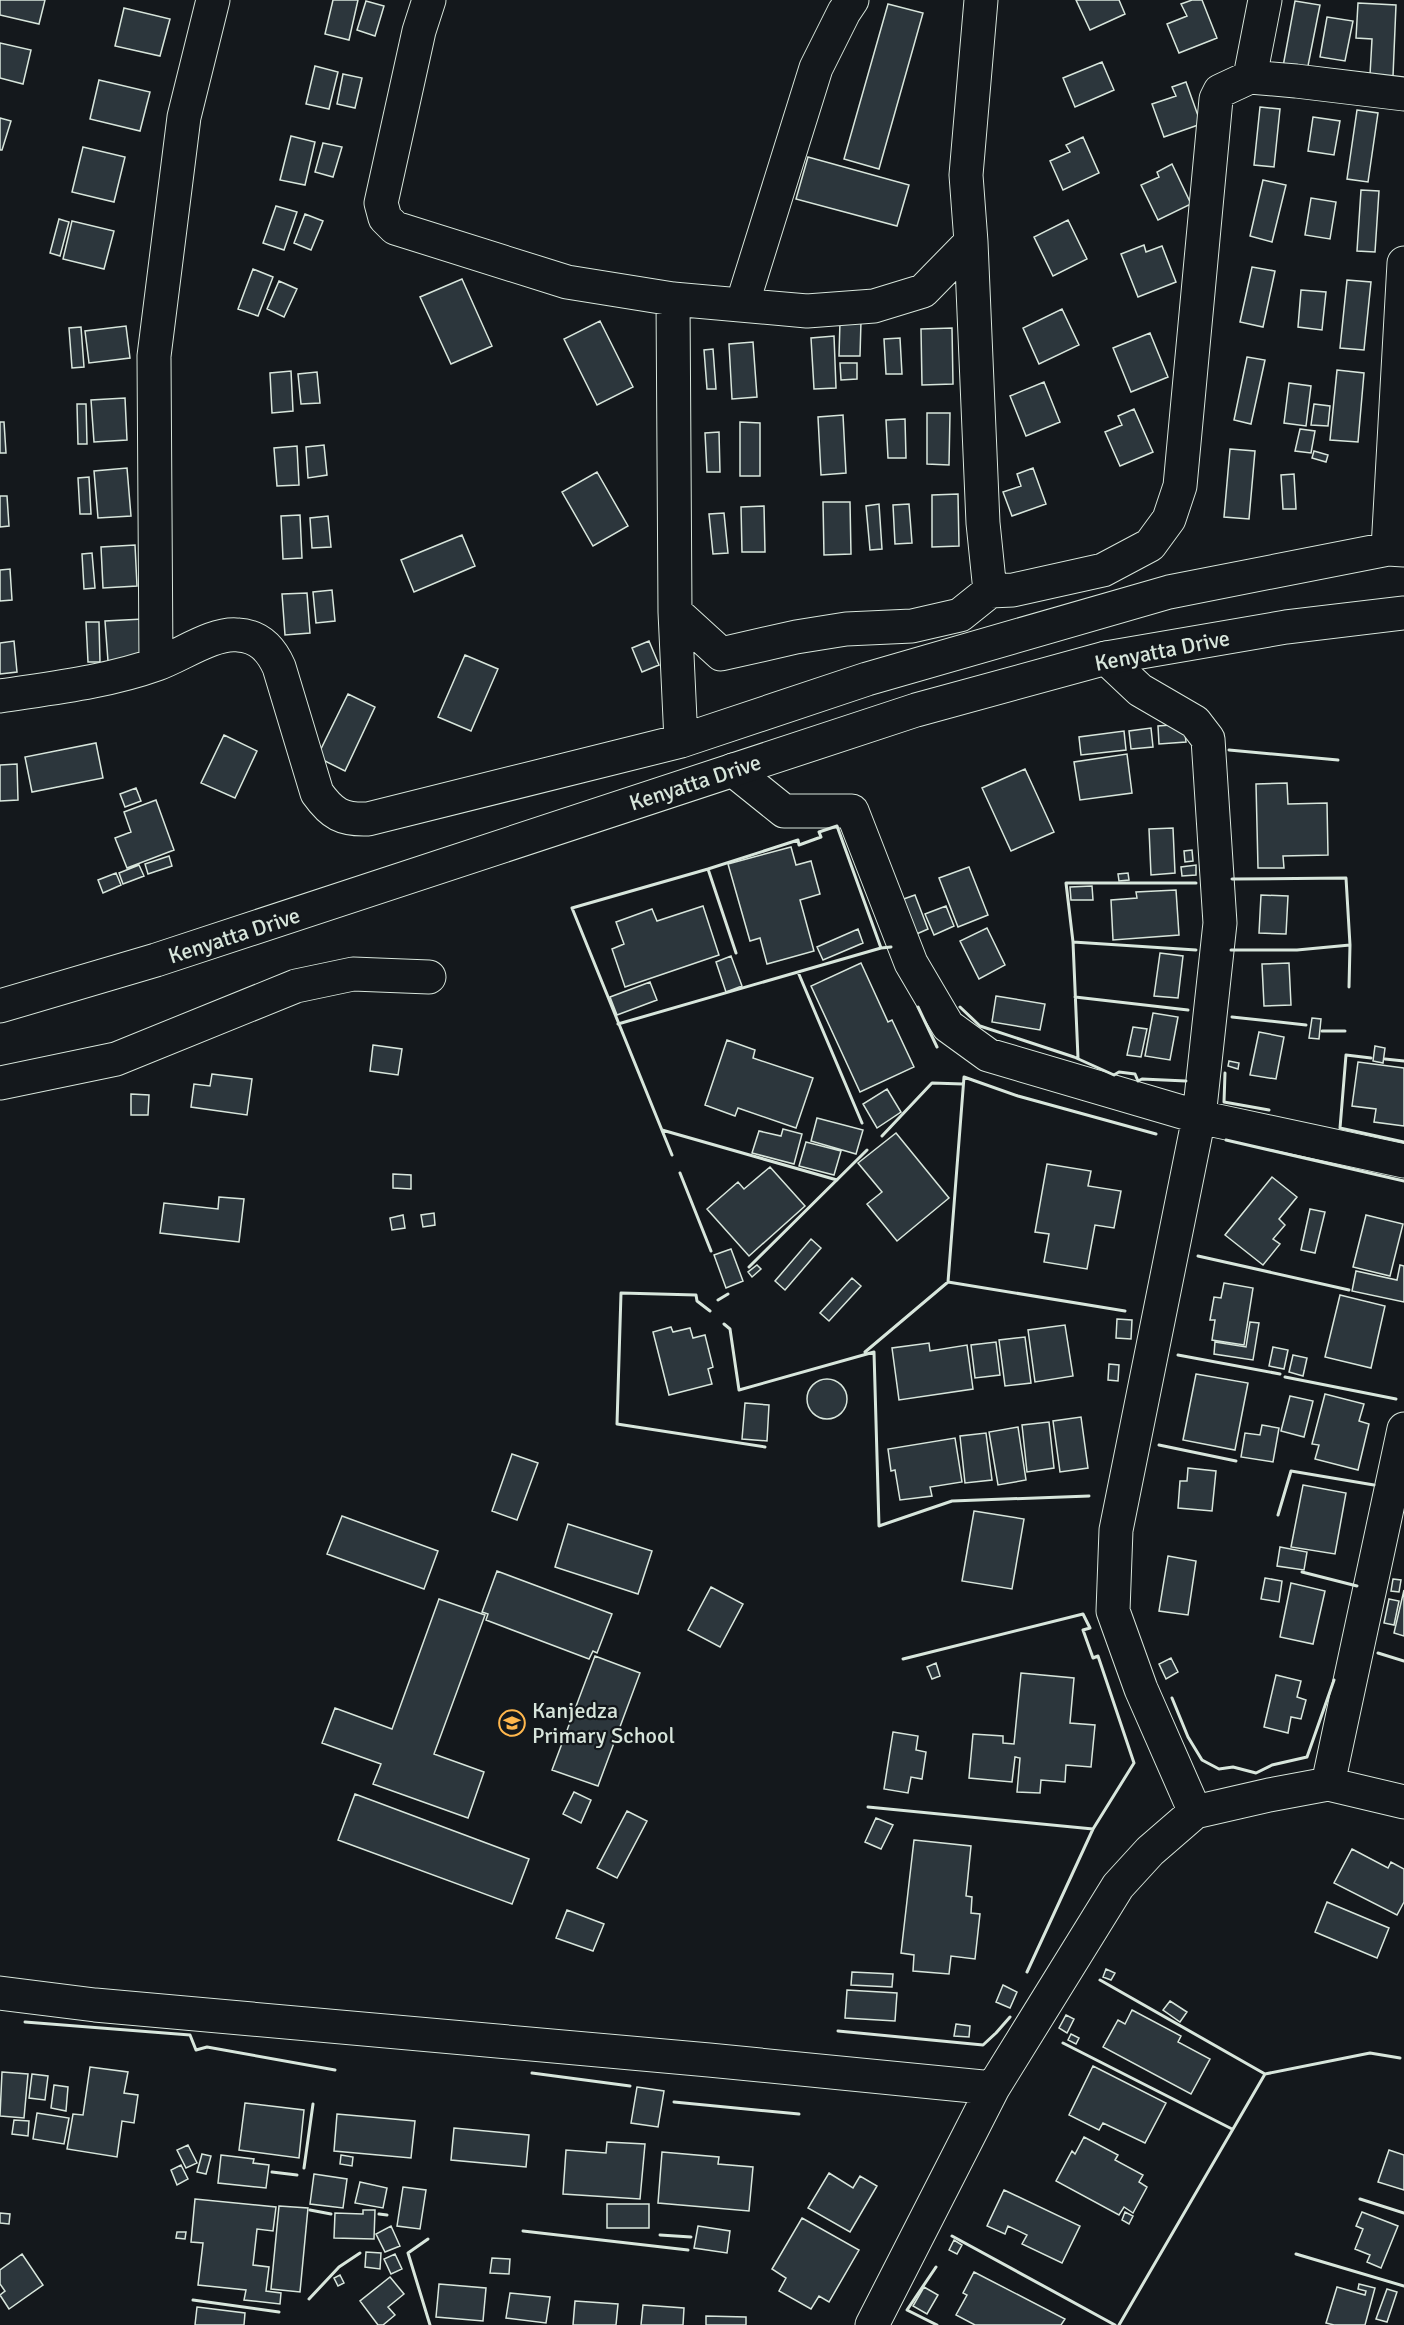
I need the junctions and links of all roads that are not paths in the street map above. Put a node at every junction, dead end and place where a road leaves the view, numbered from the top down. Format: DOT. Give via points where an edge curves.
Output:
graph roads {
  1 [pos="213,0"];
  2 [pos="429,0"];
  3 [pos="852,0"];
  4 [pos="981,0"];
  5 [pos="1265,0"];
  6 [pos="1250,77"];
  7 [pos="1404,94"];
  8 [pos="971,242"];
  9 [pos="1404,263"];
  10 [pos="673,299"];
  11 [pos="742,304"];
  12 [pos="1396,549"];
  13 [pos="990,591"];
  14 [pos="675,612"];
  15 [pos="1404,613"];
  16 [pos="1106,658"];
  17 [pos="156,664"];
  18 [pos="0,696"];
  19 [pos="681,741"];
  20 [pos="733,770"];
  21 [pos="429,977"];
  22 [pos="0,1006"];
  23 [pos="0,1083"];
  24 [pos="1200,1117"];
  25 [pos="1404,1161"];
  26 [pos="1404,1430"];
  27 [pos="1328,1785"];
  28 [pos="1404,1802"];
  29 [pos="1195,1812"];
  30 [pos="0,1994"];
  31 [pos="993,2088"];
  32 [pos="872,2325"];
  1 -- 17 [label="street" via="183,117 154,356"];
  2 -- 10 [label="street" via="381,203 385,218 395,228 567,282"];
  3 -- 11 [label="street" via="816,68"];
  4 -- 8 [label="street" via="966,175"];
  5 -- 6 [label="street"];
  6 -- 7 [label="street"];
  6 -- 13 [label="street" via="1220,91 1216,99 1180,486 1169,519 1150,545 1103,570 1013,590"];
  8 -- 11 [label="street" via="923,291 874,306 807,311"];
  8 -- 13 [label="street" via="983,523"];
  9 -- 12 [label="street"];
  10 -- 11 [label="street"];
  10 -- 14 [label="street"];
  12 -- 19 [label="street" via="1169,592 867,679"];
  13 -- 14 [label="street" via="960,615 912,626 846,628 721,654"];
  14 -- 19 [label="street"];
  15 -- 16 [label="street, Kenyatta Drive" via="1287,627"];
  16 -- 20 [label="street, Kenyatta Drive" via="916,710"];
  16 -- 24 [label="street" via="1140,690 1195,722 1208,739 1220,923"];
  17 -- 18 [label="street" via="78,684"];
  17 -- 19 [label="street" via="222,636 237,634 263,644 279,667 318,793 338,815 353,819 368,819"];
  20 -- 22 [label="street, Kenyatta Drive" via="156,960"];
  20 -- 24 [label="street" via="784,811 852,811 911,963 948,1026 988,1054"];
  21 -- 23 [label="street" via="353,974 296,987 116,1059"];
  24 -- 25 [label="street"];
  24 -- 29 [label="street" via="1116,1530 1113,1611"];
  26 -- 27 [label="street"];
  27 -- 28 [label="street"];
  27 -- 29 [label="street"];
  29 -- 31 [label="street" via="1150,1851 1118,1886"];
  30 -- 31 [label="street"];
  31 -- 32 [label="street"];
}
